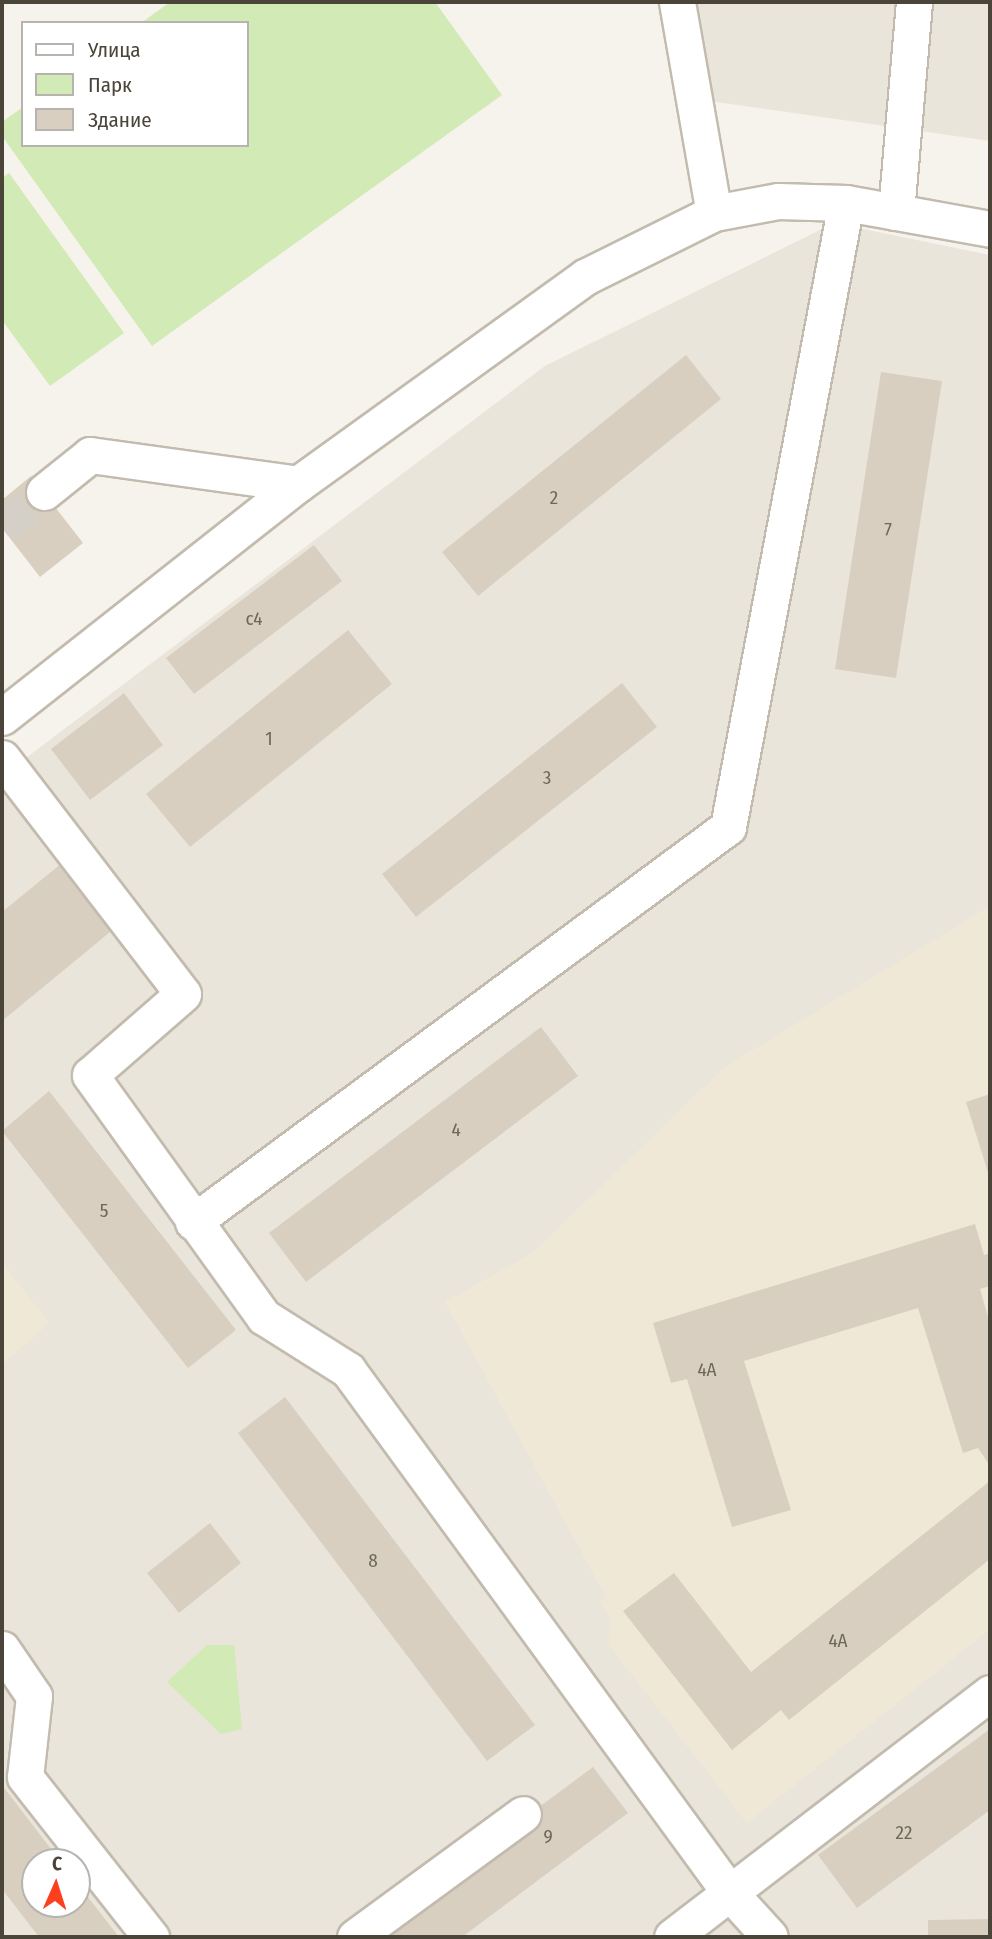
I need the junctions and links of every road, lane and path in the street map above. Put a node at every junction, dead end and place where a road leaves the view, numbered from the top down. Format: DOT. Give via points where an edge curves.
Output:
graph roads {
  1 [pos="677,2"];
  2 [pos="914,2"];
  3 [pos="846,203"];
  4 [pos="896,212"];
  5 [pos="714,213"];
  6 [pos="990,229"];
  7 [pos="298,484"];
  8 [pos="44,492"];
  9 [pos="2,717"];
  10 [pos="2,758"];
  11 [pos="194,1222"];
  12 [pos="2,1649"];
  13 [pos="990,1693"];
  14 [pos="523,1814"];
  15 [pos="730,1894"];
  16 [pos="151,1937"];
  17 [pos="355,1937"];
  18 [pos="672,1937"];
  19 [pos="770,1937"];
  1 -- 5 [label="street"];
  2 -- 4 [label="street"];
  3 -- 4 [label="street"];
  3 -- 5 [label="street" via="778,201"];
  3 -- 11 [label="street" via="728,827"];
  4 -- 6 [label="street"];
  5 -- 7 [label="street" via="586,277"];
  7 -- 8 [label="street" via="90,455"];
  7 -- 9 [label="street"];
  10 -- 11 [label="street" via="183,994 90,1075"];
  11 -- 15 [label="street" via="264,1317 348,1370"];
  12 -- 16 [label="street" via="34,1696 25,1777"];
  13 -- 15 [label="street"];
  14 -- 17 [label="street"];
  15 -- 18 [label="street"];
  15 -- 19 [label="street"];
}
